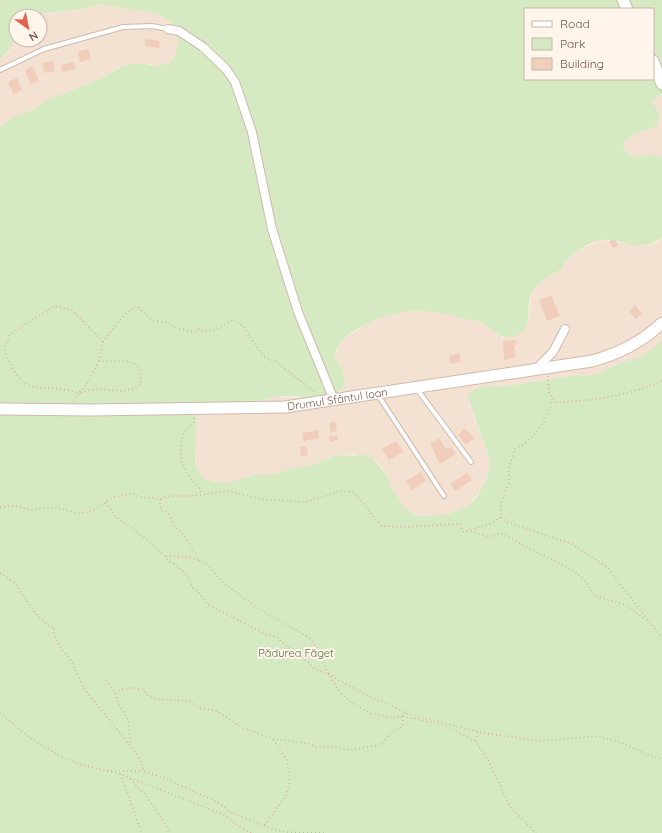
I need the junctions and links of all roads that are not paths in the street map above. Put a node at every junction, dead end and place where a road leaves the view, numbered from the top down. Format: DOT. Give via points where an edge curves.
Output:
graph roads {
  1 [pos="168,29"];
  2 [pos="654,64"];
  3 [pos="0,70"];
  4 [pos="662,84"];
  5 [pos="662,323"];
  6 [pos="565,329"];
  7 [pos="542,368"];
  8 [pos="416,387"];
  9 [pos="377,393"];
  10 [pos="333,398"];
  11 [pos="0,409"];
  12 [pos="472,462"];
  13 [pos="444,496"];
  1 -- 3 [label="lane" via="152,26 123,27 44,49"];
  1 -- 10 [label="street" via="179,31 203,47 226,68 235,82 252,132 272,230 298,312"];
  2 -- 4 [label="main road"];
  5 -- 7 [label="main road, Drumul Sfântul Ioan" via="636,343 614,354 592,361"];
  6 -- 7 [label="street" via="554,352"];
  7 -- 8 [label="main road, Drumul Sfântul Ioan"];
  8 -- 9 [label="main road, Drumul Sfântul Ioan"];
  8 -- 12 [label="lane"];
  9 -- 10 [label="main road, Drumul Sfântul Ioan"];
  9 -- 13 [label="lane"];
  10 -- 11 [label="main road, Drumul Sfântul Ioan" via="284,407"];
}
